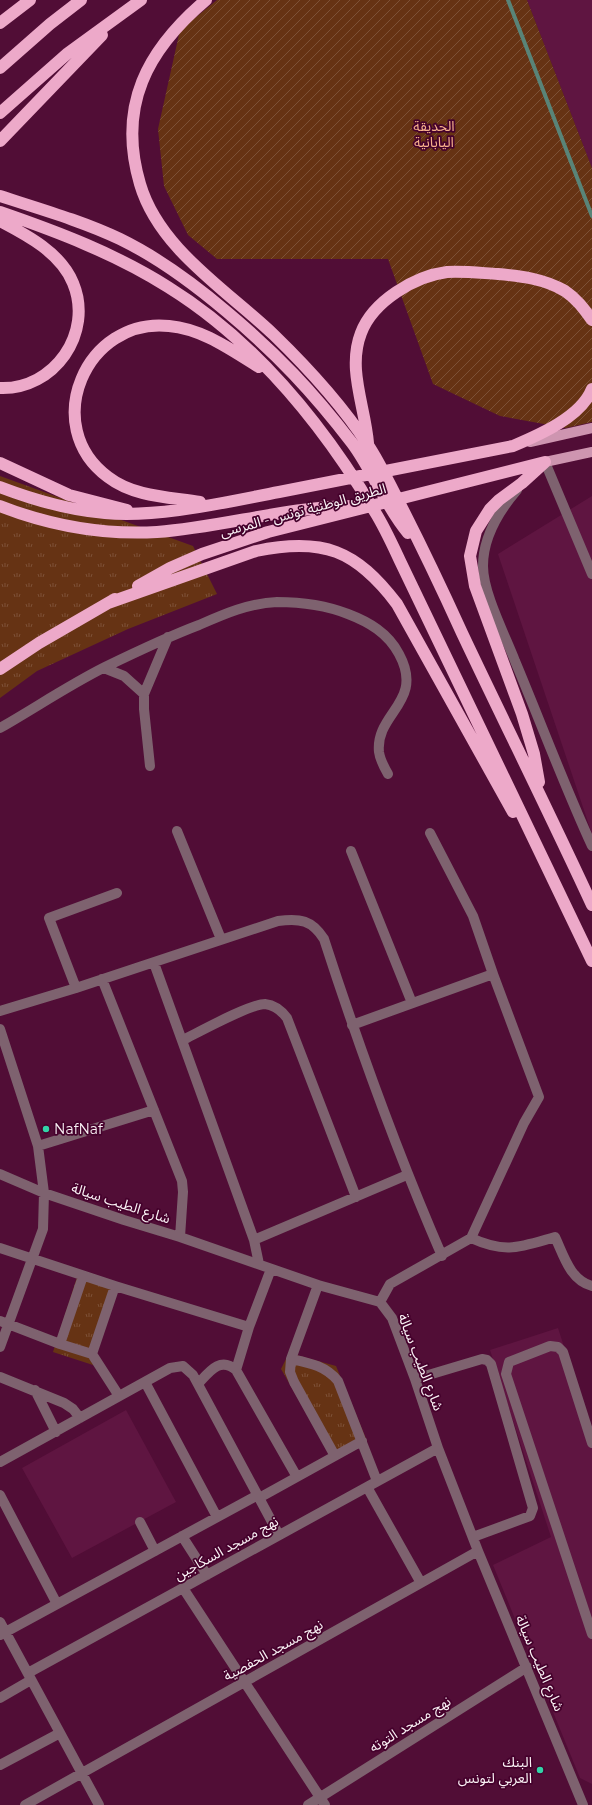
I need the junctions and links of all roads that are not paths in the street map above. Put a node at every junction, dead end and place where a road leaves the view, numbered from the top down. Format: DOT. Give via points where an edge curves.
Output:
graph roads {
  1 [pos="30,0"];
  2 [pos="82,0"];
  3 [pos="141,0"];
  4 [pos="206,0"];
  5 [pos="122,14"];
  6 [pos="0,23"];
  7 [pos="0,68"];
  8 [pos="0,113"];
  9 [pos="0,141"];
  10 [pos="0,196"];
  11 [pos="0,212"];
  12 [pos="0,221"];
  13 [pos="592,320"];
  14 [pos="275,377"];
  15 [pos="0,388"];
  16 [pos="592,389"];
  17 [pos="592,428"];
  18 [pos="368,444"];
  19 [pos="513,446"];
  20 [pos="592,452"];
  21 [pos="545,462"];
  22 [pos="0,463"];
  23 [pos="522,483"];
  24 [pos="0,487"];
  25 [pos="216,504"];
  26 [pos="378,505"];
  27 [pos="0,506"];
  28 [pos="142,514"];
  29 [pos="424,552"];
  30 [pos="592,574"];
  31 [pos="108,603"];
  32 [pos="168,637"];
  33 [pos="104,668"];
  34 [pos="0,669"];
  35 [pos="144,694"];
  36 [pos="0,728"];
  37 [pos="150,766"];
  38 [pos="388,774"];
  39 [pos="541,794"];
  40 [pos="178,831"];
  41 [pos="430,833"];
  42 [pos="592,846"];
  43 [pos="351,850"];
  44 [pos="546,862"];
  45 [pos="117,893"];
  46 [pos="592,905"];
  47 [pos="221,939"];
  48 [pos="592,961"];
  49 [pos="154,963"];
  50 [pos="493,974"];
  51 [pos="102,979"];
  52 [pos="76,988"];
  53 [pos="412,1003"];
  54 [pos="0,1011"];
  55 [pos="352,1025"];
  56 [pos="0,1029"];
  57 [pos="183,1040"];
  58 [pos="154,1110"];
  59 [pos="38,1146"];
  60 [pos="0,1174"];
  61 [pos="407,1175"];
  62 [pos="44,1192"];
  63 [pos="356,1197"];
  64 [pos="180,1237"];
  65 [pos="471,1238"];
  66 [pos="254,1240"];
  67 [pos="0,1248"];
  68 [pos="442,1256"];
  69 [pos="33,1258"];
  70 [pos="259,1264"];
  71 [pos="271,1269"];
  72 [pos="83,1276"];
  73 [pos="318,1285"];
  74 [pos="115,1286"];
  75 [pos="592,1286"];
  76 [pos="380,1302"];
  77 [pos="4,1323"];
  78 [pos="248,1327"];
  79 [pos="60,1344"];
  80 [pos="0,1347"];
  81 [pos="92,1354"];
  82 [pos="291,1359"];
  83 [pos="236,1370"];
  84 [pos="0,1377"];
  85 [pos="415,1378"];
  86 [pos="145,1382"];
  87 [pos="198,1384"];
  88 [pos="35,1390"];
  89 [pos="120,1396"];
  90 [pos="80,1418"];
  91 [pos="56,1432"];
  92 [pos="362,1441"];
  93 [pos="592,1443"];
  94 [pos="438,1448"];
  95 [pos="335,1456"];
  96 [pos="0,1462"];
  97 [pos="297,1477"];
  98 [pos="377,1481"];
  99 [pos="368,1487"];
  100 [pos="0,1495"];
  101 [pos="258,1496"];
  102 [pos="217,1517"];
  103 [pos="140,1522"];
  104 [pos="279,1535"];
  105 [pos="182,1536"];
  106 [pos="472,1537"];
  107 [pos="155,1551"];
  108 [pos="478,1551"];
  109 [pos="207,1575"];
  110 [pos="420,1583"];
  111 [pos="183,1588"];
  112 [pos="57,1604"];
  113 [pos="0,1622"];
  114 [pos="3,1634"];
  115 [pos="592,1634"];
  116 [pos="527,1667"];
  117 [pos="30,1677"];
  118 [pos="244,1682"];
  119 [pos="0,1698"];
  120 [pos="60,1733"];
  121 [pos="0,1765"];
  122 [pos="82,1773"];
  123 [pos="323,1801"];
  124 [pos="592,1802"];
  125 [pos="25,1805"];
  126 [pos="99,1805"];
  127 [pos="308,1805"];
  128 [pos="584,1805"];
  1 -- 6 [label="highway"];
  2 -- 7 [label="highway"];
  3 -- 5 [label="highway"];
  4 -- 18 [label="highway" via="177,27 156,53 140,84 133,118 132,147 141,188 149,208 175,245 290,352 328,393"];
  5 -- 8 [label="highway" via="68,53"];
  5 -- 9 [label="highway"];
  10 -- 29 [label="highway" via="119,239 166,265 207,295 265,344 307,387 354,445 396,517"];
  11 -- 14 [label="highway" via="73,239 138,269 225,328"];
  12 -- 15 [label="highway" via="40,245 60,261 73,283 79,307 77,333 67,353 52,370 33,382"];
  13 -- 18 [label="highway" via="579,303 565,291 531,278 446,272 425,277 406,286 388,298 373,313 362,331 357,348 355,365"];
  14 -- 25 [label="highway" via="199,332 168,325 146,326 125,332 106,344 91,360 82,375 76,392 74,410 76,427 92,462 108,477 126,488 147,494"];
  14 -- 44 [label="highway" via="345,465 376,513"];
  16 -- 19 [label="highway, الطريق الوطنية تونس - المرسى" via="574,413 552,428"];
  17 -- 19 [label="main road"];
  18 -- 29 [label="highway"];
  19 -- 25 [label="highway, الطريق الوطنية تونس - المرسى"];
  20 -- 21 [label="main road"];
  21 -- 23 [label="highway"];
  21 -- 26 [label="highway, الطريق الوطنية تونس - المرسى"];
  21 -- 30 [label="street"];
  22 -- 28 [label="highway" via="69,495"];
  23 -- 39 [label="highway" via="499,500 482,519 472,543 471,566 478,596 526,727"];
  23 -- 42 [label="street" via="505,506 491,532 484,556 484,579 556,765"];
  24 -- 28 [label="highway, الطريق الوطنية تونس - المرسى" via="68,509 106,514"];
  25 -- 28 [label="highway, الطريق الوطنية تونس - المرسى"];
  26 -- 27 [label="highway" via="312,508 188,528 126,532 64,526"];
  26 -- 31 [label="highway, الطريق الوطنية تونس - المرسى" via="268,532 228,545 170,568"];
  29 -- 39 [label="highway"];
  31 -- 34 [label="highway, الطريق الوطنية تونس - المرسى"];
  31 -- 44 [label="highway" via="271,548 289,545 312,546 348,557 373,575 400,609 519,823"];
  32 -- 33 [label="street"];
  32 -- 35 [label="street"];
  32 -- 38 [label="street" via="237,609 276,602 310,603 367,621 384,633 406,667 405,694 382,734 379,750 381,762"];
  33 -- 35 [label="street" via="124,676"];
  33 -- 36 [label="street"];
  35 -- 37 [label="street"];
  39 -- 46 [label="highway"];
  40 -- 47 [label="street"];
  41 -- 50 [label="street" via="473,916"];
  43 -- 53 [label="street"];
  44 -- 48 [label="highway"];
  45 -- 52 [label="street" via="49,918"];
  47 -- 49 [label="street"];
  47 -- 55 [label="street" via="290,919 317,928 324,939"];
  49 -- 51 [label="street"];
  49 -- 57 [label="street"];
  50 -- 53 [label="street"];
  50 -- 65 [label="street" via="539,1097 524,1123"];
  51 -- 52 [label="street"];
  51 -- 58 [label="street"];
  52 -- 54 [label="street"];
  53 -- 55 [label="street"];
  55 -- 61 [label="street"];
  56 -- 59 [label="street"];
  57 -- 63 [label="street" via="256,1005 269,1005 281,1010 287,1018"];
  57 -- 66 [label="street"];
  58 -- 59 [label="street"];
  58 -- 64 [label="street" via="182,1181"];
  59 -- 62 [label="street"];
  60 -- 62 [label="street, شارع الطيب سيالة"];
  61 -- 63 [label="street"];
  61 -- 68 [label="street"];
  62 -- 64 [label="street, شارع الطيب سيالة"];
  62 -- 69 [label="street" via="42,1229"];
  63 -- 66 [label="street"];
  64 -- 70 [label="street, شارع الطيب سيالة"];
  65 -- 68 [label="street"];
  65 -- 75 [label="street" via="499,1247 517,1248 555,1237 576,1277 584,1284"];
  66 -- 70 [label="street"];
  67 -- 69 [label="street"];
  68 -- 76 [label="street" via="390,1284"];
  69 -- 72 [label="street"];
  69 -- 77 [label="street"];
  70 -- 71 [label="street, شارع الطيب سيالة"];
  71 -- 73 [label="street, شارع الطيب سيالة"];
  71 -- 78 [label="street"];
  72 -- 74 [label="street"];
  72 -- 79 [label="street"];
  73 -- 76 [label="street, شارع الطيب سيالة"];
  73 -- 82 [label="street"];
  74 -- 78 [label="street"];
  74 -- 81 [label="street"];
  76 -- 85 [label="street, شارع الطيب سيالة" via="392,1318"];
  77 -- 79 [label="street"];
  77 -- 80 [label="street"];
  78 -- 83 [label="street"];
  79 -- 81 [label="street"];
  81 -- 89 [label="street"];
  82 -- 92 [label="street" via="322,1367 338,1381"];
  82 -- 95 [label="street" via="290,1372 294,1382"];
  83 -- 87 [label="street" via="219,1364"];
  83 -- 97 [label="street"];
  84 -- 88 [label="street"];
  85 -- 94 [label="street, شارع الطيب سيالة"];
  85 -- 106 [label="street" via="482,1359 488,1360 491,1364 533,1508 530,1516"];
  86 -- 87 [label="street" via="178,1365 187,1368"];
  86 -- 89 [label="street"];
  86 -- 102 [label="street"];
  87 -- 101 [label="street"];
  88 -- 90 [label="street" via="64,1403"];
  88 -- 91 [label="street"];
  89 -- 90 [label="street"];
  90 -- 91 [label="street"];
  91 -- 96 [label="street"];
  92 -- 95 [label="street"];
  92 -- 98 [label="street"];
  93 -- 115 [label="street" via="563,1352 558,1347 550,1346 509,1362 506,1374"];
  94 -- 98 [label="street, نهج مسجد السكاجين"];
  94 -- 106 [label="street, شارع الطيب سيالة"];
  95 -- 97 [label="street"];
  97 -- 101 [label="street"];
  98 -- 99 [label="street, نهج مسجد السكاجين"];
  99 -- 104 [label="street, نهج مسجد السكاجين"];
  99 -- 110 [label="street"];
  100 -- 112 [label="street"];
  101 -- 102 [label="street"];
  101 -- 104 [label="street"];
  102 -- 105 [label="street"];
  103 -- 107 [label="street"];
  104 -- 109 [label="street, نهج مسجد السكاجين"];
  105 -- 107 [label="street"];
  105 -- 109 [label="street"];
  106 -- 108 [label="street, شارع الطيب سيالة"];
  107 -- 112 [label="street"];
  108 -- 110 [label="street, نهج مسجد الحفصية"];
  108 -- 116 [label="street, شارع الطيب سيالة"];
  109 -- 111 [label="street, نهج مسجد السكاجين"];
  110 -- 118 [label="street, نهج مسجد الحفصية"];
  111 -- 117 [label="street, نهج مسجد السكاجين"];
  111 -- 118 [label="street"];
  112 -- 114 [label="street"];
  113 -- 114 [label="street"];
  114 -- 117 [label="street"];
  116 -- 123 [label="street, نهج مسجد التوته"];
  116 -- 128 [label="street, شارع الطيب سيالة"];
  117 -- 119 [label="street, نهج مسجد السكاجين"];
  117 -- 120 [label="street"];
  118 -- 122 [label="street, نهج مسجد الحفصية"];
  118 -- 123 [label="street"];
  120 -- 121 [label="street"];
  120 -- 122 [label="street"];
  122 -- 125 [label="street, نهج مسجد الحفصية"];
  122 -- 126 [label="street"];
  123 -- 127 [label="street, نهج مسجد التوته"];
  124 -- 128 [label="street"];
}
